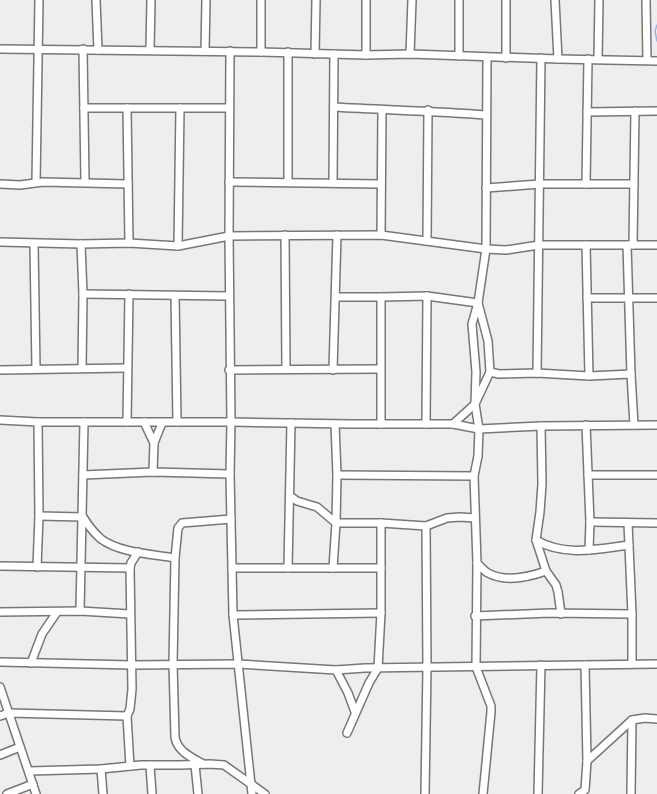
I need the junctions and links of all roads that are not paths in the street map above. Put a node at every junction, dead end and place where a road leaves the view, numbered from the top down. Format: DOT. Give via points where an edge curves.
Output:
graph roads {
  1 [pos="39,0"];
  2 [pos="96,0"];
  3 [pos="151,0"];
  4 [pos="206,0"];
  5 [pos="261,0"];
  6 [pos="316,0"];
  7 [pos="366,0"];
  8 [pos="412,0"];
  9 [pos="459,0"];
  10 [pos="506,0"];
  11 [pos="555,0"];
  12 [pos="599,0"];
  13 [pos="646,0"];
  14 [pos="38,48"];
  15 [pos="0,49"];
  16 [pos="83,49"];
  17 [pos="98,50"];
  18 [pos="150,50"];
  19 [pos="204,51"];
  20 [pos="230,51"];
  21 [pos="261,51"];
  22 [pos="288,52"];
  23 [pos="315,54"];
  24 [pos="334,54"];
  25 [pos="410,54"];
  26 [pos="366,55"];
  27 [pos="459,56"];
  28 [pos="487,58"];
  29 [pos="506,58"];
  30 [pos="541,58"];
  31 [pos="558,59"];
  32 [pos="588,59"];
  33 [pos="598,59"];
  34 [pos="646,60"];
  35 [pos="657,61"];
  36 [pos="334,107"];
  37 [pos="84,108"];
  38 [pos="127,108"];
  39 [pos="180,108"];
  40 [pos="229,108"];
  41 [pos="382,110"];
  42 [pos="428,110"];
  43 [pos="635,111"];
  44 [pos="657,111"];
  45 [pos="587,112"];
  46 [pos="486,114"];
  47 [pos="36,182"];
  48 [pos="84,182"];
  49 [pos="229,182"];
  50 [pos="288,182"];
  51 [pos="333,183"];
  52 [pos="0,184"];
  53 [pos="128,184"];
  54 [pos="380,184"];
  55 [pos="540,184"];
  56 [pos="586,184"];
  57 [pos="634,184"];
  58 [pos="486,189"];
  59 [pos="285,235"];
  60 [pos="337,235"];
  61 [pos="381,235"];
  62 [pos="228,236"];
  63 [pos="427,241"];
  64 [pos="0,242"];
  65 [pos="129,243"];
  66 [pos="34,244"];
  67 [pos="81,244"];
  68 [pos="539,245"];
  69 [pos="586,245"];
  70 [pos="630,245"];
  71 [pos="657,245"];
  72 [pos="178,246"];
  73 [pos="486,249"];
  74 [pos="83,294"];
  75 [pos="129,294"];
  76 [pos="176,296"];
  77 [pos="427,296"];
  78 [pos="229,297"];
  79 [pos="336,297"];
  80 [pos="381,297"];
  81 [pos="587,298"];
  82 [pos="628,298"];
  83 [pos="657,298"];
  84 [pos="478,303"];
  85 [pos="82,368"];
  86 [pos="127,368"];
  87 [pos="36,369"];
  88 [pos="286,369"];
  89 [pos="380,369"];
  90 [pos="0,370"];
  91 [pos="229,370"];
  92 [pos="333,370"];
  93 [pos="490,372"];
  94 [pos="537,373"];
  95 [pos="631,374"];
  96 [pos="588,376"];
  97 [pos="475,404"];
  98 [pos="0,420"];
  99 [pos="38,422"];
  100 [pos="84,422"];
  101 [pos="127,422"];
  102 [pos="144,422"];
  103 [pos="177,422"];
  104 [pos="231,422"];
  105 [pos="162,423"];
  106 [pos="291,423"];
  107 [pos="335,424"];
  108 [pos="381,424"];
  109 [pos="426,424"];
  110 [pos="453,424"];
  111 [pos="586,425"];
  112 [pos="634,425"];
  113 [pos="657,425"];
  114 [pos="541,426"];
  115 [pos="479,429"];
  116 [pos="154,443"];
  117 [pos="153,472"];
  118 [pos="230,474"];
  119 [pos="83,475"];
  120 [pos="337,475"];
  121 [pos="588,475"];
  122 [pos="657,475"];
  123 [pos="474,476"];
  124 [pos="290,496"];
  125 [pos="39,516"];
  126 [pos="83,517"];
  127 [pos="475,518"];
  128 [pos="231,519"];
  129 [pos="590,522"];
  130 [pos="336,523"];
  131 [pos="381,523"];
  132 [pos="628,523"];
  133 [pos="657,524"];
  134 [pos="426,526"];
  135 [pos="536,540"];
  136 [pos="629,545"];
  137 [pos="589,550"];
  138 [pos="138,552"];
  139 [pos="175,558"];
  140 [pos="477,563"];
  141 [pos="0,566"];
  142 [pos="37,567"];
  143 [pos="81,568"];
  144 [pos="130,568"];
  145 [pos="232,568"];
  146 [pos="288,568"];
  147 [pos="333,568"];
  148 [pos="381,568"];
  149 [pos="546,571"];
  150 [pos="80,611"];
  151 [pos="0,612"];
  152 [pos="57,612"];
  153 [pos="381,613"];
  154 [pos="130,614"];
  155 [pos="561,614"];
  156 [pos="632,614"];
  157 [pos="233,615"];
  158 [pos="475,616"];
  159 [pos="0,662"];
  160 [pos="31,663"];
  161 [pos="173,664"];
  162 [pos="238,664"];
  163 [pos="632,664"];
  164 [pos="657,664"];
  165 [pos="132,665"];
  166 [pos="541,665"];
  167 [pos="585,665"];
  168 [pos="476,666"];
  169 [pos="427,667"];
  170 [pos="378,668"];
  171 [pos="336,670"];
  172 [pos="0,687"];
  173 [pos="355,712"];
  174 [pos="9,713"];
  175 [pos="0,716"];
  176 [pos="127,716"];
  177 [pos="657,719"];
  178 [pos="632,720"];
  179 [pos="347,733"];
  180 [pos="20,747"];
  181 [pos="0,754"];
  182 [pos="588,761"];
  183 [pos="199,764"];
  184 [pos="130,765"];
  185 [pos="150,765"];
  186 [pos="101,769"];
  187 [pos="29,771"];
  188 [pos="33,784"];
  189 [pos="252,784"];
  190 [pos="7,794"];
  191 [pos="36,794"];
  192 [pos="104,794"];
  193 [pos="153,794"];
  194 [pos="198,794"];
  195 [pos="252,794"];
  196 [pos="265,794"];
  197 [pos="425,794"];
  198 [pos="483,794"];
  199 [pos="538,794"];
  200 [pos="579,794"];
  201 [pos="631,794"];
  1 -- 14 [label="street"];
  2 -- 17 [label="street"];
  3 -- 18 [label="street"];
  4 -- 19 [label="street"];
  5 -- 21 [label="street"];
  6 -- 23 [label="street"];
  7 -- 26 [label="street"];
  8 -- 25 [label="street"];
  9 -- 27 [label="street"];
  10 -- 29 [label="street"];
  11 -- 31 [label="street"];
  12 -- 33 [label="street"];
  13 -- 34 [label="street"];
  14 -- 15 [label="street"];
  14 -- 16 [label="street"];
  14 -- 47 [label="street"];
  16 -- 17 [label="street"];
  16 -- 37 [label="street"];
  17 -- 18 [label="street"];
  18 -- 19 [label="street"];
  19 -- 20 [label="street"];
  20 -- 21 [label="street"];
  20 -- 40 [label="street"];
  21 -- 22 [label="street"];
  22 -- 23 [label="street"];
  22 -- 50 [label="street"];
  23 -- 24 [label="street"];
  24 -- 26 [label="street"];
  24 -- 36 [label="street"];
  25 -- 26 [label="street"];
  25 -- 27 [label="street"];
  27 -- 28 [label="street"];
  28 -- 29 [label="street"];
  28 -- 46 [label="street"];
  29 -- 30 [label="street"];
  30 -- 31 [label="street"];
  30 -- 55 [label="street"];
  31 -- 32 [label="street"];
  32 -- 33 [label="street"];
  32 -- 45 [label="street"];
  33 -- 34 [label="street"];
  34 -- 35 [label="street"];
  36 -- 41 [label="street"];
  36 -- 51 [label="street"];
  37 -- 38 [label="street"];
  37 -- 48 [label="street"];
  38 -- 39 [label="street"];
  38 -- 53 [label="street"];
  39 -- 40 [label="street"];
  39 -- 72 [label="street"];
  40 -- 49 [label="street"];
  41 -- 42 [label="street"];
  41 -- 54 [label="street"];
  42 -- 46 [label="street"];
  42 -- 63 [label="street"];
  43 -- 44 [label="street"];
  43 -- 45 [label="street"];
  43 -- 57 [label="street"];
  45 -- 56 [label="street"];
  46 -- 58 [label="street"];
  47 -- 48 [label="street"];
  47 -- 52 [label="street"];
  48 -- 53 [label="street"];
  49 -- 50 [label="street"];
  49 -- 62 [label="street"];
  50 -- 51 [label="street"];
  51 -- 54 [label="street"];
  53 -- 65 [label="street"];
  54 -- 61 [label="street"];
  55 -- 56 [label="street"];
  55 -- 58 [label="street"];
  55 -- 68 [label="street"];
  56 -- 57 [label="street"];
  57 -- 70 [label="street"];
  58 -- 73 [label="street"];
  59 -- 60 [label="street"];
  59 -- 62 [label="street"];
  59 -- 88 [label="street"];
  60 -- 61 [label="street"];
  60 -- 79 [label="street"];
  61 -- 63 [label="street"];
  62 -- 72 [label="street"];
  62 -- 78 [label="street"];
  63 -- 73 [label="street"];
  64 -- 66 [label="street"];
  65 -- 67 [label="street"];
  65 -- 72 [label="street"];
  66 -- 67 [label="street"];
  66 -- 87 [label="street"];
  67 -- 74 [label="street"];
  68 -- 69 [label="street"];
  68 -- 73 [label="street"];
  68 -- 94 [label="street"];
  69 -- 70 [label="street"];
  69 -- 81 [label="street"];
  70 -- 71 [label="street"];
  70 -- 82 [label="street"];
  73 -- 84 [label="street"];
  74 -- 75 [label="street"];
  74 -- 85 [label="street"];
  75 -- 76 [label="street"];
  75 -- 86 [label="street"];
  76 -- 78 [label="street"];
  76 -- 103 [label="street"];
  77 -- 80 [label="street"];
  77 -- 84 [label="street"];
  77 -- 109 [label="street"];
  78 -- 91 [label="street"];
  79 -- 80 [label="street"];
  79 -- 92 [label="street"];
  80 -- 89 [label="street"];
  81 -- 82 [label="street"];
  81 -- 96 [label="street"];
  82 -- 83 [label="street"];
  82 -- 95 [label="street"];
  84 -- 93 [label="street" via="488,341"];
  84 -- 97 [label="street" via="471,324"];
  85 -- 86 [label="street"];
  85 -- 87 [label="street"];
  86 -- 101 [label="street"];
  87 -- 90 [label="street"];
  88 -- 91 [label="street"];
  88 -- 92 [label="street"];
  89 -- 92 [label="street"];
  89 -- 108 [label="street"];
  91 -- 104 [label="street"];
  93 -- 94 [label="street"];
  93 -- 97 [label="street"];
  94 -- 96 [label="street"];
  95 -- 96 [label="street"];
  95 -- 112 [label="street"];
  97 -- 110 [label="street"];
  97 -- 115 [label="street"];
  98 -- 99 [label="street"];
  99 -- 100 [label="street"];
  99 -- 125 [label="street"];
  100 -- 101 [label="street"];
  100 -- 119 [label="street"];
  101 -- 102 [label="street"];
  102 -- 105 [label="street"];
  102 -- 116 [label="street"];
  103 -- 104 [label="street"];
  103 -- 105 [label="street"];
  104 -- 106 [label="street"];
  104 -- 118 [label="street"];
  105 -- 116 [label="street"];
  106 -- 107 [label="street"];
  106 -- 124 [label="street"];
  107 -- 108 [label="street"];
  107 -- 120 [label="street"];
  108 -- 109 [label="street"];
  109 -- 110 [label="street"];
  110 -- 115 [label="street"];
  111 -- 112 [label="street"];
  111 -- 114 [label="street"];
  111 -- 121 [label="street"];
  112 -- 113 [label="street"];
  114 -- 115 [label="street"];
  114 -- 135 [label="street" via="542,484"];
  115 -- 123 [label="street"];
  116 -- 117 [label="street"];
  117 -- 118 [label="street"];
  117 -- 119 [label="street"];
  118 -- 128 [label="street"];
  119 -- 126 [label="street"];
  120 -- 123 [label="street"];
  120 -- 130 [label="street"];
  121 -- 122 [label="street"];
  121 -- 129 [label="street"];
  123 -- 127 [label="street"];
  124 -- 130 [label="street" via="317,507"];
  124 -- 146 [label="street"];
  125 -- 126 [label="street"];
  125 -- 142 [label="street"];
  126 -- 138 [label="street" via="111,545"];
  126 -- 143 [label="street"];
  127 -- 134 [label="street" via="447,518"];
  127 -- 140 [label="street"];
  128 -- 139 [label="street" via="180,524"];
  128 -- 145 [label="street"];
  129 -- 132 [label="street"];
  129 -- 137 [label="street"];
  130 -- 131 [label="street"];
  130 -- 147 [label="street"];
  131 -- 134 [label="street"];
  131 -- 148 [label="street"];
  132 -- 133 [label="street"];
  132 -- 136 [label="street"];
  134 -- 169 [label="street"];
  135 -- 137 [label="street" via="553,548"];
  135 -- 149 [label="street"];
  136 -- 137 [label="street"];
  136 -- 156 [label="street"];
  138 -- 139 [label="street"];
  138 -- 144 [label="street"];
  139 -- 161 [label="street"];
  140 -- 149 [label="street" via="489,573 512,578"];
  140 -- 158 [label="street"];
  141 -- 142 [label="street"];
  142 -- 143 [label="street"];
  143 -- 144 [label="street"];
  143 -- 150 [label="street"];
  144 -- 154 [label="street"];
  145 -- 146 [label="street"];
  145 -- 157 [label="street"];
  146 -- 147 [label="street"];
  147 -- 148 [label="street"];
  148 -- 153 [label="street"];
  149 -- 155 [label="street" via="556,585"];
  150 -- 152 [label="street"];
  150 -- 154 [label="street"];
  151 -- 152 [label="street"];
  152 -- 160 [label="street" via="42,634"];
  153 -- 157 [label="street"];
  153 -- 170 [label="street"];
  154 -- 165 [label="street"];
  155 -- 156 [label="street"];
  155 -- 158 [label="street"];
  156 -- 163 [label="street"];
  157 -- 162 [label="street"];
  158 -- 168 [label="street"];
  159 -- 160 [label="street"];
  160 -- 165 [label="street"];
  161 -- 162 [label="street"];
  161 -- 165 [label="street"];
  161 -- 183 [label="street" via="176,742"];
  162 -- 171 [label="street"];
  162 -- 189 [label="street"];
  163 -- 164 [label="street"];
  163 -- 167 [label="street"];
  165 -- 176 [label="street" via="132,696"];
  166 -- 167 [label="street"];
  166 -- 168 [label="street"];
  166 -- 199 [label="street"];
  167 -- 182 [label="street"];
  168 -- 169 [label="street"];
  168 -- 198 [label="street" via="491,706"];
  169 -- 170 [label="street"];
  169 -- 197 [label="street"];
  170 -- 171 [label="street"];
  170 -- 173 [label="street"];
  171 -- 173 [label="street"];
  172 -- 174 [label="street"];
  173 -- 179 [label="street"];
  174 -- 175 [label="street"];
  174 -- 176 [label="street"];
  174 -- 180 [label="street"];
  176 -- 184 [label="street"];
  177 -- 178 [label="street"];
  178 -- 182 [label="street"];
  178 -- 201 [label="street"];
  180 -- 181 [label="street"];
  180 -- 187 [label="street"];
  182 -- 200 [label="street" via="585,790"];
  183 -- 185 [label="street"];
  183 -- 189 [label="street" via="224,765"];
  183 -- 194 [label="street"];
  184 -- 185 [label="street"];
  184 -- 186 [label="street"];
  185 -- 193 [label="street"];
  186 -- 187 [label="street"];
  186 -- 192 [label="street"];
  187 -- 188 [label="street"];
  188 -- 190 [label="street"];
  188 -- 191 [label="street"];
  189 -- 195 [label="street"];
  189 -- 196 [label="street"];
}
